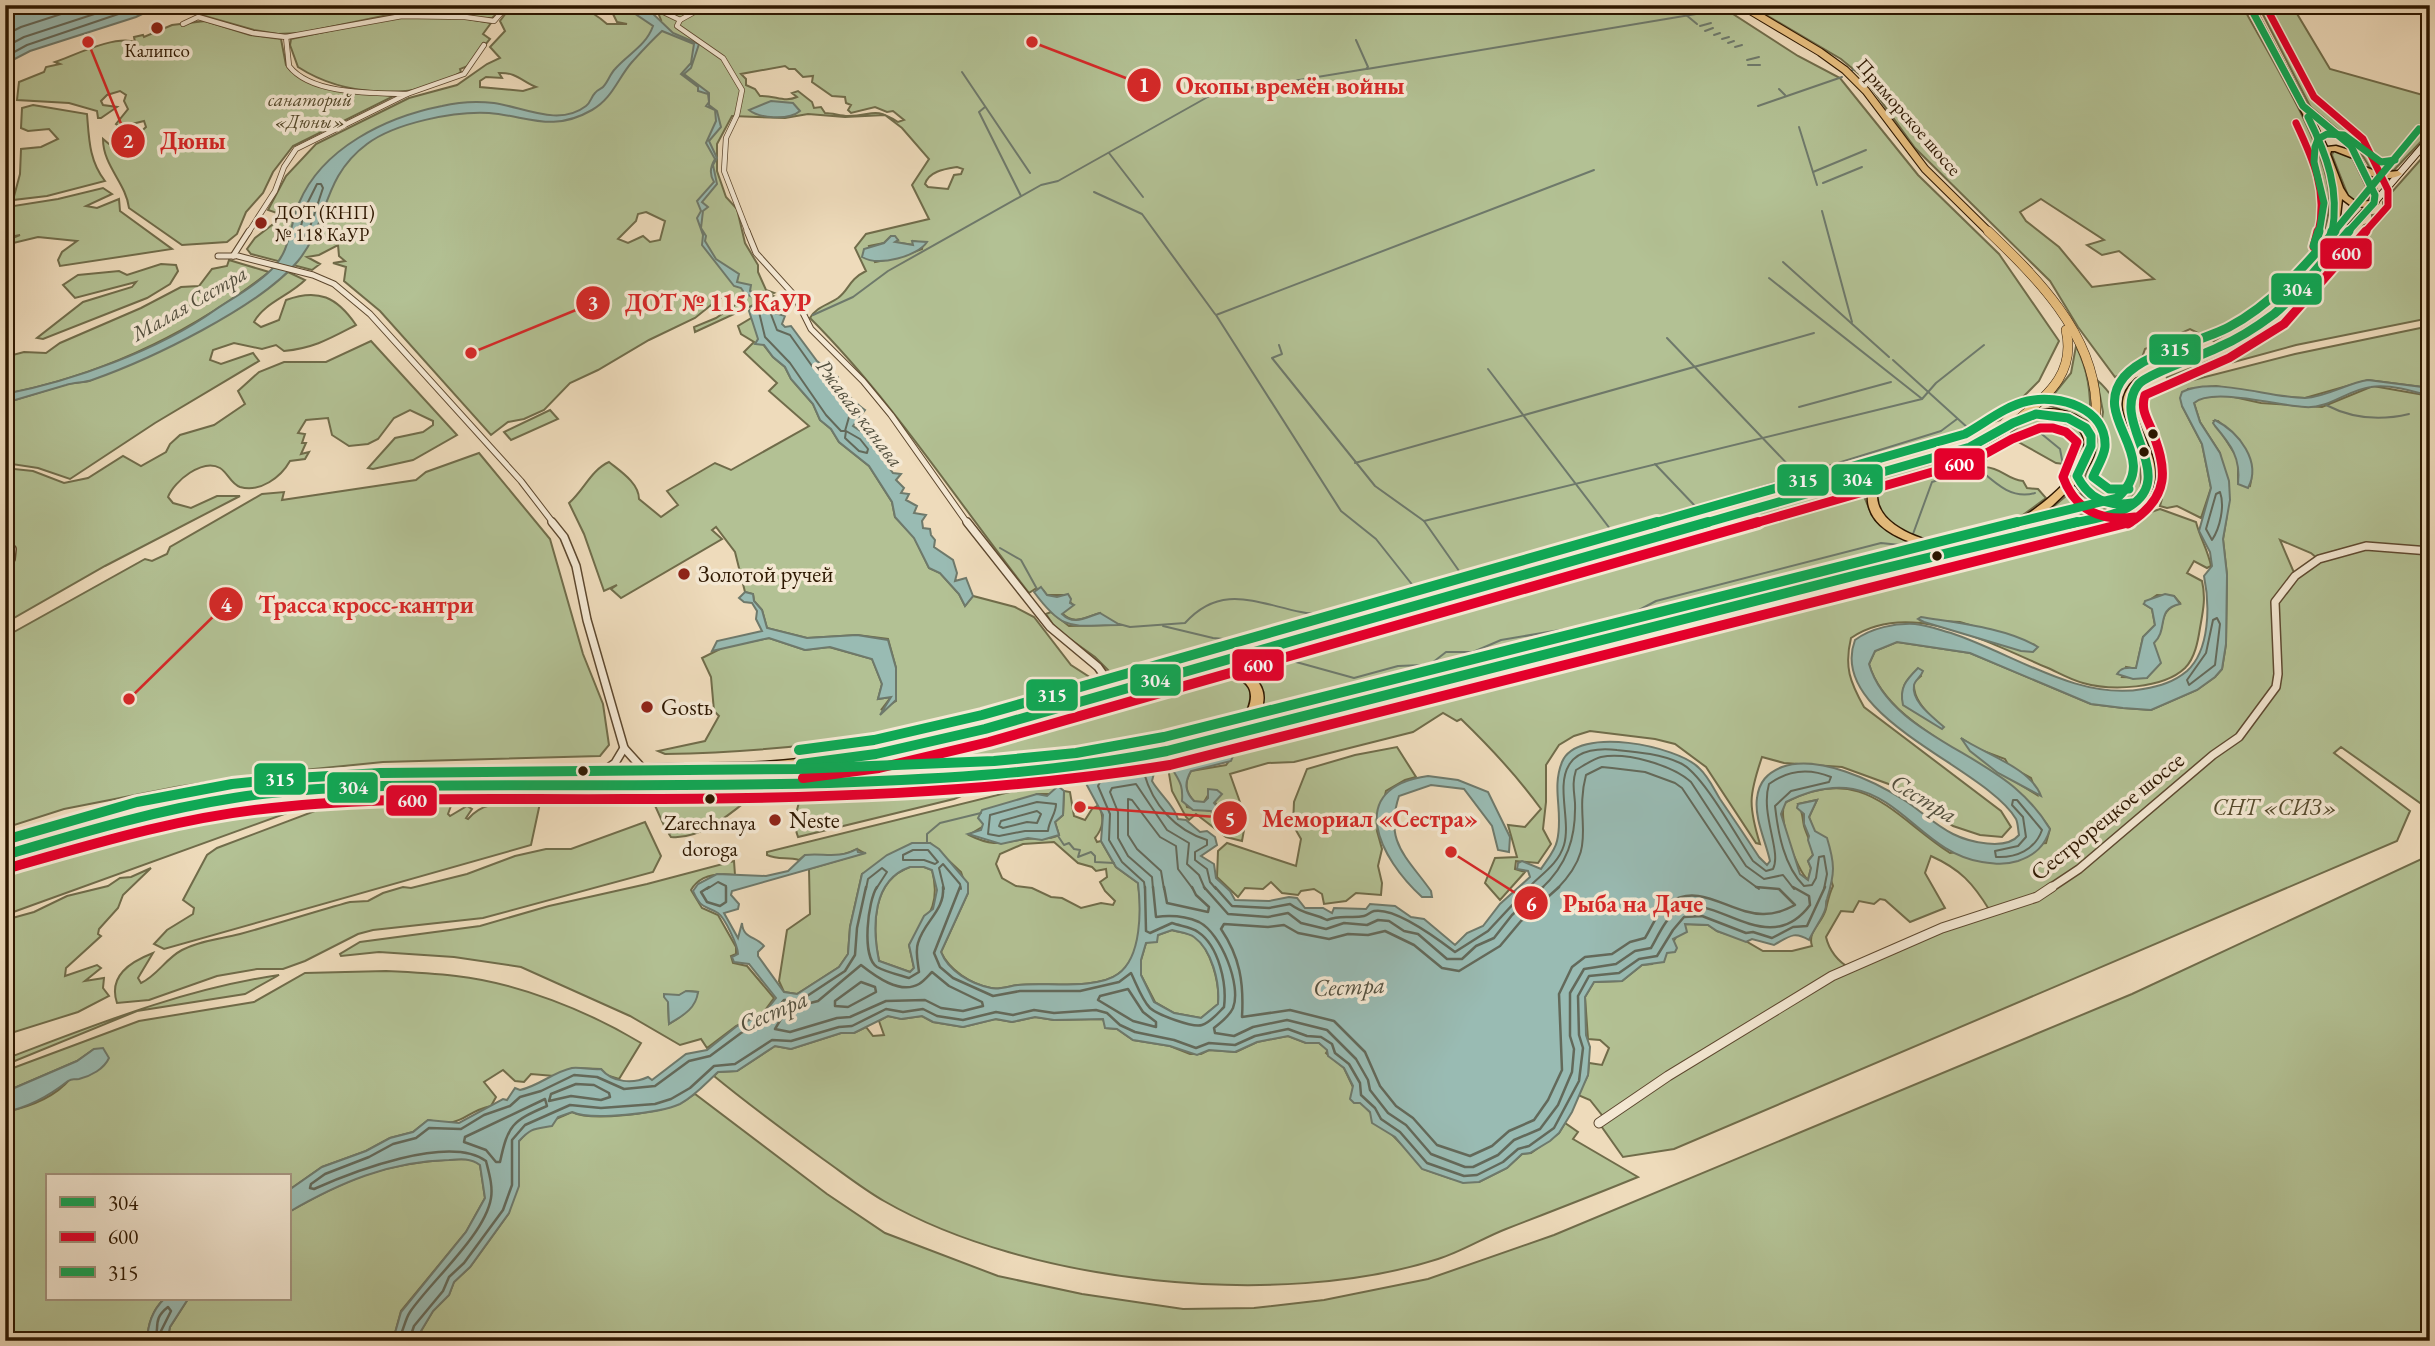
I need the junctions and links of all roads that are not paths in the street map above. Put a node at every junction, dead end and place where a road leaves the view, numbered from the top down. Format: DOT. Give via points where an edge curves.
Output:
graph roads {
  1 [pos="508,5"];
  2 [pos="649,5"];
  3 [pos="707,5"];
  4 [pos="1741,5"];
  5 [pos="2249,5"];
  6 [pos="680,20"];
  7 [pos="183,24"];
  8 [pos="286,37"];
  9 [pos="484,45"];
  10 [pos="407,94"];
  11 [pos="2303,106"];
  12 [pos="2430,138"];
  13 [pos="2326,154"];
  14 [pos="2356,156"];
  15 [pos="2364,169"];
  16 [pos="2398,174"];
  17 [pos="2339,188"];
  18 [pos="2374,204"];
  19 [pos="218,256"];
  20 [pos="238,256"];
  21 [pos="2322,263"];
  22 [pos="2058,308"];
  23 [pos="2017,421"];
  24 [pos="2091,446"];
  25 [pos="1878,474"];
  26 [pos="2077,475"];
  27 [pos="2148,491"];
  28 [pos="5,542"];
  29 [pos="1993,542"];
  30 [pos="1965,550"];
  31 [pos="2430,551"];
  32 [pos="5,567"];
  33 [pos="1212,663"];
  34 [pos="1115,691"];
  35 [pos="1243,730"];
  36 [pos="624,748"];
  37 [pos="876,754"];
  38 [pos="647,771"];
  39 [pos="603,772"];
  40 [pos="871,780"];
  41 [pos="428,781"];
  42 [pos="5,846"];
  43 [pos="5,855"];
  44 [pos="1599,1123"];
  1 -- 8 [label="street" via="494,21 402,16"];
  2 -- 6 [label="street"];
  3 -- 6 [label="street"];
  4 -- 22 [label="main road, Приморское шоссе" via="1856,79 1926,170 2027,268"];
  5 -- 11 [label="highway"];
  6 -- 34 [label="street" via="677,26 726,61 742,90 726,138 724,171 756,253 794,295 811,329 891,415 973,531 1049,627 1098,667"];
  7 -- 8 [label="street" via="198,17"];
  8 -- 10 [label="street" via="292,69 329,88"];
  9 -- 10 [label="street" via="464,74"];
  10 -- 20 [label="street" via="296,149"];
  11 -- 13 [label="highway"];
  11 -- 14 [label="highway" via="2351,146"];
  12 -- 16 [label="main road"];
  13 -- 14 [label="highway" via="2336,148"];
  13 -- 17 [label="highway"];
  14 -- 15 [label="highway"];
  15 -- 16 [label="highway" via="2385,177"];
  15 -- 18 [label="highway"];
  16 -- 18 [label="main road"];
  17 -- 18 [label="highway" via="2348,202"];
  17 -- 21 [label="highway" via="2334,233"];
  18 -- 21 [label="highway"];
  19 -- 20 [label="street"];
  20 -- 36 [label="street" via="342,288 521,481 564,537 576,566"];
  21 -- 27 [label="highway" via="2290,300 2259,325 2216,350 2132,387 2128,409 2147,460"];
  22 -- 23 [label="main road, Приморское шоссе" via="2070,341 2068,364 2058,382"];
  22 -- 24 [label="main road, Приморское шоссе" via="2092,380 2097,423"];
  23 -- 24 [label="highway" via="2043,412 2067,416 2082,425"];
  23 -- 25 [label="highway, Приморское шоссе" via="1982,442"];
  24 -- 26 [label="highway, Приморское шоссе"];
  25 -- 30 [label="highway" via="1872,501 1891,529"];
  25 -- 33 [label="highway, Приморское шоссе"];
  26 -- 27 [label="highway" via="2084,491 2109,505 2128,505"];
  26 -- 29 [label="highway, Приморское шоссе" via="2049,506"];
  27 -- 29 [label="highway" via="2139,503 2122,511"];
  28 -- 32 [label="street" via="13,554"];
  29 -- 30 [label="highway, Приморское шоссе"];
  30 -- 35 [label="highway, Приморское шоссе"];
  31 -- 44 [label="street, Сестрорецкое шоссе" via="2366,546 2319,559 2295,576 2275,602 2276,687 2257,714 2239,737 2079,869 2037,897 1942,928 1832,976"];
  33 -- 34 [label="highway, Приморское шоссе"];
  33 -- 35 [label="highway" via="1238,671 1256,685 1259,702"];
  34 -- 37 [label="highway, Приморское шоссе" via="985,729"];
  35 -- 40 [label="highway, Приморское шоссе" via="1078,768"];
  36 -- 38 [label="street"];
  36 -- 39 [label="street"];
  37 -- 38 [label="highway, Приморское шоссе" via="791,765"];
  37 -- 40 [label="highway" via="887,765"];
  38 -- 39 [label="highway, Приморское шоссе"];
  39 -- 41 [label="highway, Приморское шоссе"];
  40 -- 41 [label="highway, Приморское шоссе"];
  41 -- 42 [label="highway, Приморское шоссе" via="281,783 98,817"];
  41 -- 43 [label="highway, Приморское шоссе" via="223,800 140,816"];
}
